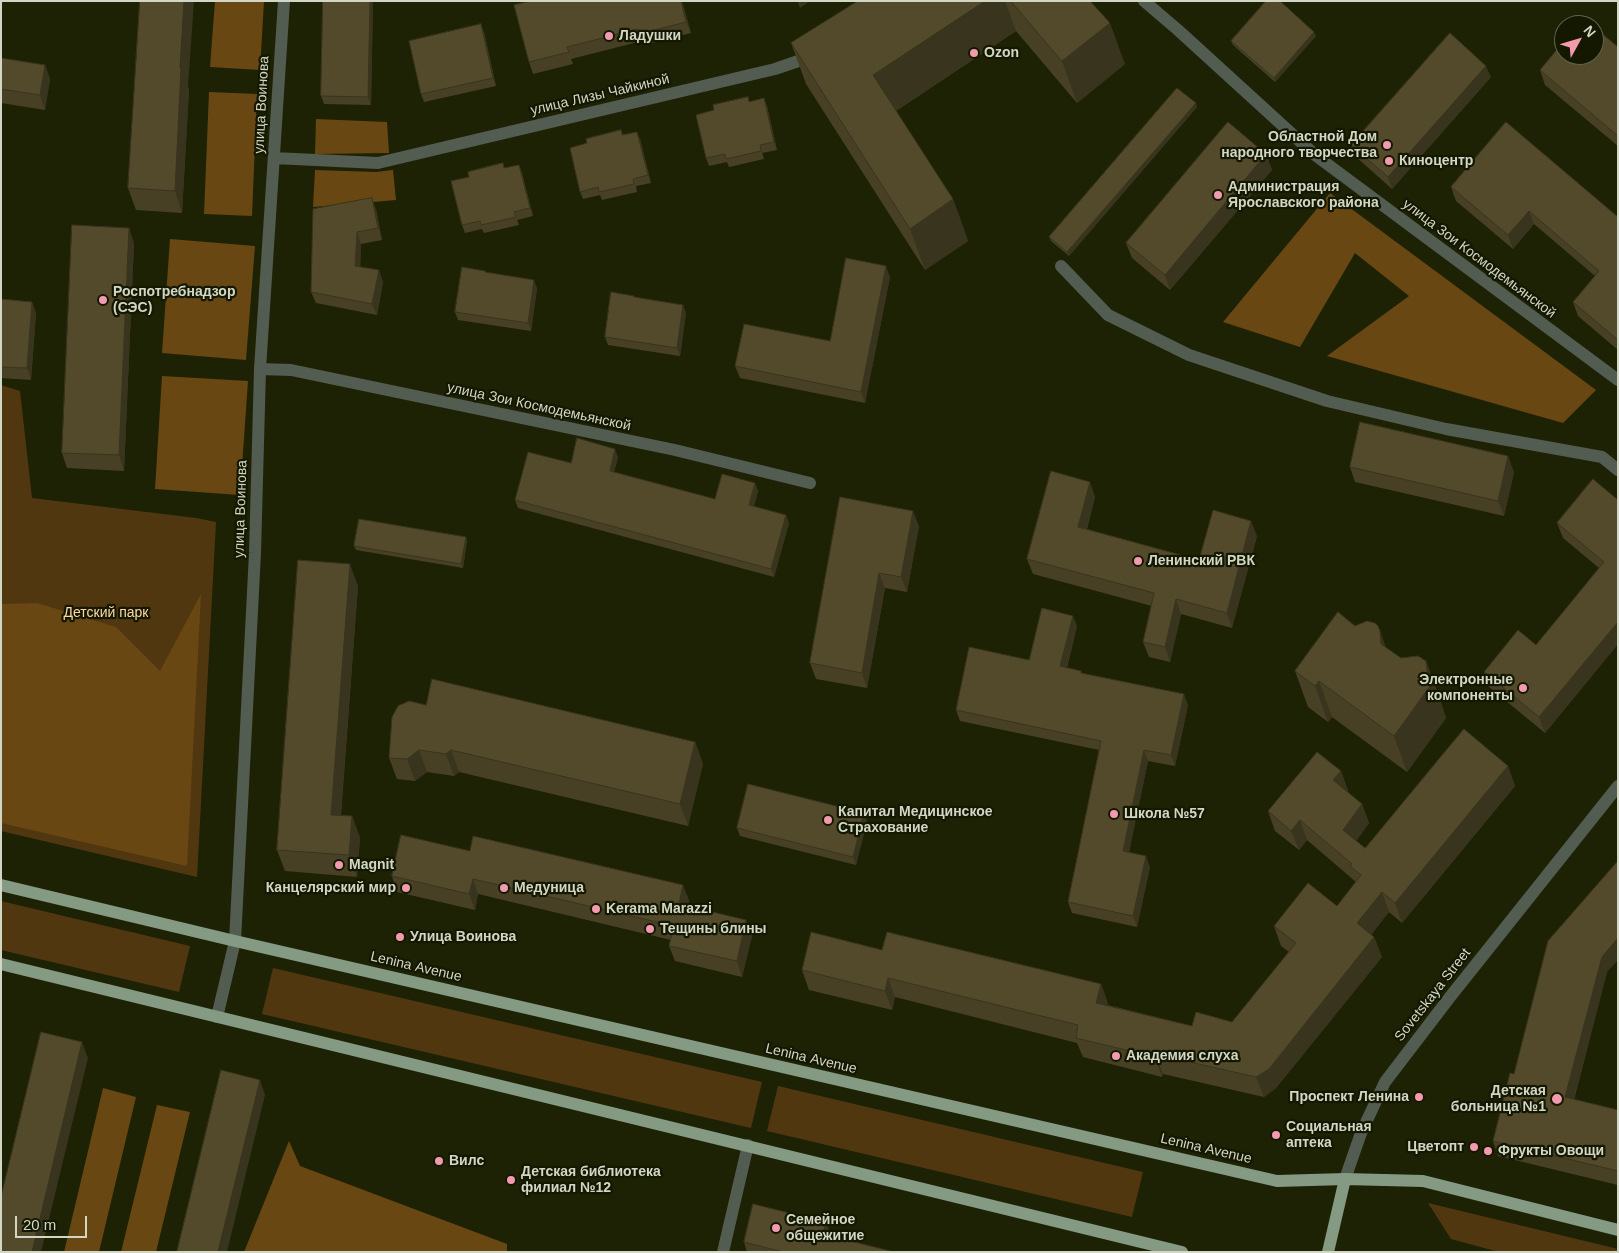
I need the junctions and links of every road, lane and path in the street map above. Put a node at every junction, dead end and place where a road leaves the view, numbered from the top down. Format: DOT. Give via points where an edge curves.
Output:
graph roads {
  1 [pos="284,1"];
  2 [pos="1144,1"];
  3 [pos="823,53"];
  4 [pos="274,158"];
  5 [pos="1061,266"];
  6 [pos="260,369"];
  7 [pos="1618,380"];
  8 [pos="1618,470"];
  9 [pos="810,483"];
  10 [pos="1618,786"];
  11 [pos="1,885"];
  12 [pos="235,941"];
  13 [pos="1,964"];
  14 [pos="217,1017"];
  15 [pos="748,1145"];
  16 [pos="1345,1179"];
  17 [pos="1618,1230"];
  18 [pos="723,1252"];
  19 [pos="1182,1252"];
  20 [pos="1328,1252"];
  1 -- 4 [label="street, улица Воинова"];
  2 -- 7 [label="street, улица Зои Космодемьянской" via="1315,155"];
  3 -- 4 [label="street, улица Лизы Чайкиной" via="775,69 378,163"];
  4 -- 6 [label="street, улица Воинова"];
  5 -- 8 [label="street" via="1108,315 1189,354 1327,401 1446,429 1602,457"];
  6 -- 9 [label="street, улица Зои Космодемьянской" via="291,370 675,450"];
  6 -- 12 [label="street, улица Воинова" via="255,553"];
  10 -- 16 [label="street, Sovetskaya Street" via="1385,1082 1361,1133"];
  11 -- 12 [label="main road, Lenina Avenue"];
  12 -- 14 [label="street, улица Воинова"];
  12 -- 16 [label="main road, Lenina Avenue" via="1277,1180"];
  13 -- 14 [label="main road"];
  14 -- 15 [label="main road"];
  15 -- 18 [label="street"];
  15 -- 19 [label="main road"];
  16 -- 17 [label="main road, Lenina Avenue" via="1423,1181"];
  16 -- 20 [label="main road, Sovetskaya Street"];
}
